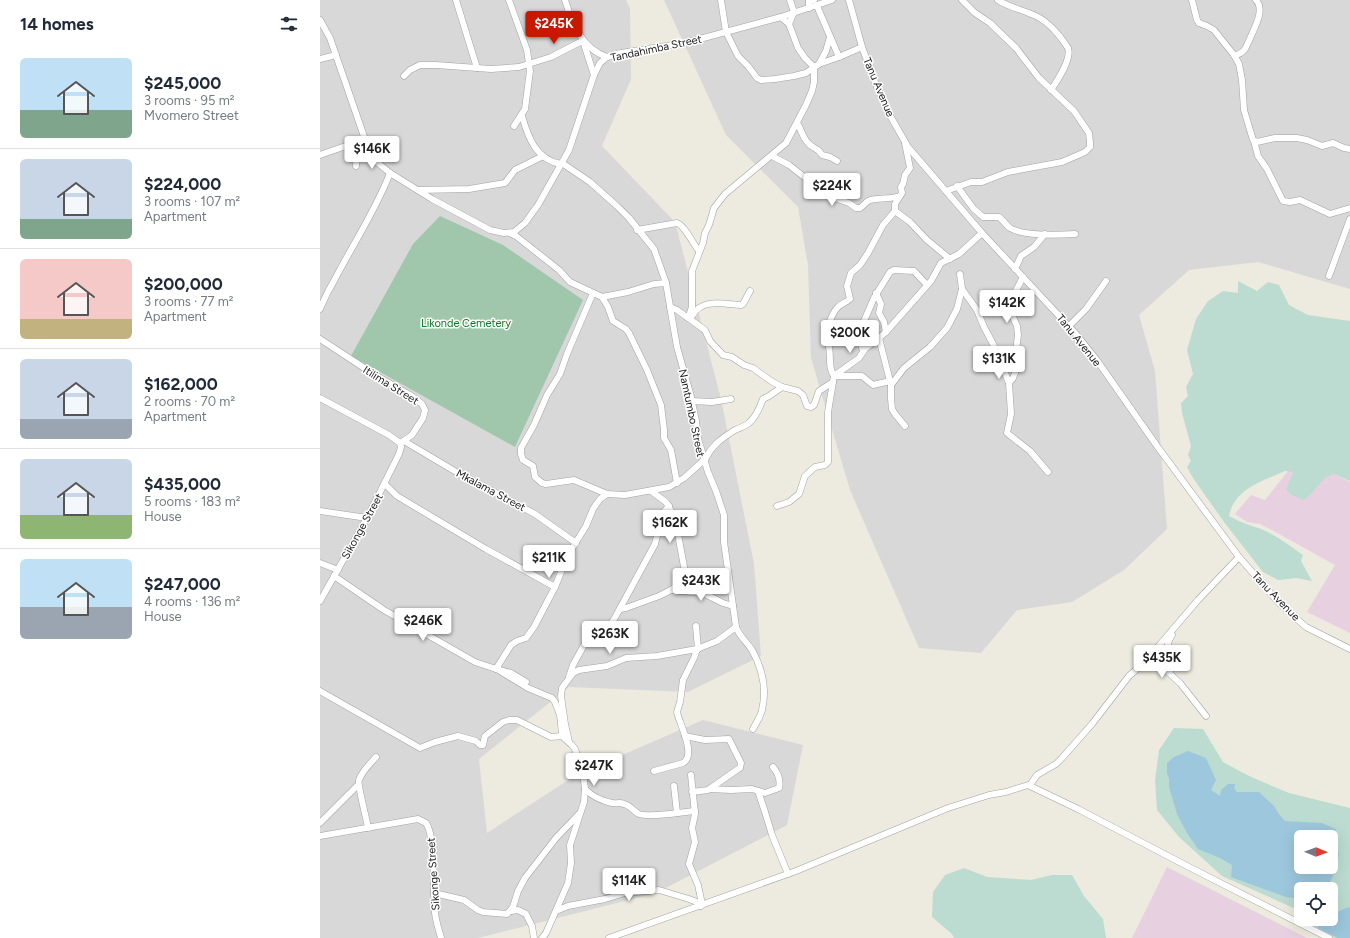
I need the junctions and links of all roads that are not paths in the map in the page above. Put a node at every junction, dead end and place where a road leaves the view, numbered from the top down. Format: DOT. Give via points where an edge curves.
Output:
graph roads {
  1 [pos="456,0"];
  2 [pos="509,0"];
  3 [pos="566,0"];
  4 [pos="721,0"];
  5 [pos="790,0"];
  6 [pos="832,0"];
  7 [pos="849,0"];
  8 [pos="962,0"];
  9 [pos="998,0"];
  10 [pos="1192,0"];
  11 [pos="1256,0"];
  12 [pos="818,3"];
  13 [pos="794,12"];
  14 [pos="781,17"];
  15 [pos="320,20"];
  16 [pos="789,24"];
  17 [pos="726,32"];
  18 [pos="830,37"];
  19 [pos="583,42"];
  20 [pos="862,47"];
  21 [pos="336,55"];
  22 [pos="1234,55"];
  23 [pos="607,57"];
  24 [pos="839,57"];
  25 [pos="320,59"];
  26 [pos="529,63"];
  27 [pos="817,65"];
  28 [pos="477,68"];
  29 [pos="594,75"];
  30 [pos="404,76"];
  31 [pos="1051,90"];
  32 [pos="522,116"];
  33 [pos="797,122"];
  34 [pos="514,126"];
  35 [pos="362,140"];
  36 [pos="904,140"];
  37 [pos="1254,141"];
  38 [pos="1350,149"];
  39 [pos="320,154"];
  40 [pos="543,156"];
  41 [pos="772,156"];
  42 [pos="837,161"];
  43 [pos="562,163"];
  44 [pos="356,166"];
  45 [pos="390,173"];
  46 [pos="957,186"];
  47 [pos="417,190"];
  48 [pos="946,191"];
  49 [pos="900,196"];
  50 [pos="1350,208"];
  51 [pos="894,211"];
  52 [pos="1350,219"];
  53 [pos="638,230"];
  54 [pos="510,233"];
  55 [pos="982,233"];
  56 [pos="1045,234"];
  57 [pos="1075,234"];
  58 [pos="699,251"];
  59 [pos="950,259"];
  60 [pos="1015,269"];
  61 [pos="960,274"];
  62 [pos="1329,276"];
  63 [pos="1023,278"];
  64 [pos="1106,281"];
  65 [pos="666,283"];
  66 [pos="927,284"];
  67 [pos="962,289"];
  68 [pos="750,291"];
  69 [pos="323,293"];
  70 [pos="593,293"];
  71 [pos="876,293"];
  72 [pos="602,297"];
  73 [pos="670,307"];
  74 [pos="320,309"];
  75 [pos="681,313"];
  76 [pos="689,319"];
  77 [pos="673,324"];
  78 [pos="1069,326"];
  79 [pos="886,332"];
  80 [pos="879,338"];
  81 [pos="320,339"];
  82 [pos="863,351"];
  83 [pos="834,379"];
  84 [pos="891,383"];
  85 [pos="1009,383"];
  86 [pos="782,387"];
  87 [pos="320,398"];
  88 [pos="731,399"];
  89 [pos="691,401"];
  90 [pos="906,426"];
  91 [pos="402,442"];
  92 [pos="704,459"];
  93 [pos="1048,472"];
  94 [pos="677,483"];
  95 [pos="384,484"];
  96 [pos="651,491"];
  97 [pos="607,494"];
  98 [pos="669,506"];
  99 [pos="777,506"];
  100 [pos="320,510"];
  101 [pos="367,518"];
  102 [pos="576,543"];
  103 [pos="1239,557"];
  104 [pos="320,563"];
  105 [pos="686,572"];
  106 [pos="336,573"];
  107 [pos="555,587"];
  108 [pos="671,590"];
  109 [pos="696,592"];
  110 [pos="320,601"];
  111 [pos="733,606"];
  112 [pos="620,609"];
  113 [pos="696,626"];
  114 [pos="736,627"];
  115 [pos="1174,628"];
  116 [pos="697,649"];
  117 [pos="1350,649"];
  118 [pos="498,670"];
  119 [pos="569,677"];
  120 [pos="320,691"];
  121 [pos="1206,716"];
  122 [pos="753,729"];
  123 [pos="563,736"];
  124 [pos="685,736"];
  125 [pos="569,742"];
  126 [pos="376,757"];
  127 [pos="773,767"];
  128 [pos="654,771"];
  129 [pos="691,775"];
  130 [pos="358,785"];
  131 [pos="1030,785"];
  132 [pos="674,786"];
  133 [pos="710,788"];
  134 [pos="585,789"];
  135 [pos="758,791"];
  136 [pos="692,792"];
  137 [pos="695,811"];
  138 [pos="580,813"];
  139 [pos="677,813"];
  140 [pos="320,823"];
  141 [pos="368,828"];
  142 [pos="320,836"];
  143 [pos="788,874"];
  144 [pos="434,894"];
  145 [pos="701,905"];
  146 [pos="556,910"];
  147 [pos="511,911"];
  148 [pos="441,938"];
  149 [pos="534,938"];
  150 [pos="542,938"];
  151 [pos="609,938"];
  152 [pos="1329,938"];
  1 -- 28 [label="street"];
  2 -- 26 [label="street"];
  3 -- 19 [label="street" via="568,11"];
  4 -- 17 [label="street"];
  5 -- 13 [label="street"];
  6 -- 12 [label="street, Tandahimba Street"];
  7 -- 20 [label="street, Tanu Avenue"];
  8 -- 31 [label="street" via="1016,48"];
  9 -- 31 [label="street" via="1045,22 1068,48 1068,57"];
  10 -- 22 [label="street" via="1199,23 1214,30"];
  11 -- 22 [label="street" via="1259,13 1252,35 1244,50"];
  12 -- 13 [label="street, Tandahimba Street"];
  12 -- 18 [label="street"];
  13 -- 14 [label="street, Tandahimba Street"];
  13 -- 16 [label="street"];
  14 -- 16 [label="street"];
  14 -- 17 [label="street, Tandahimba Street"];
  15 -- 21 [label="street"];
  16 -- 27 [label="street" via="798,48 805,58"];
  17 -- 23 [label="street, Tandahimba Street" via="685,43"];
  17 -- 27 [label="street" via="738,56 757,78 766,80 794,76 806,73"];
  18 -- 24 [label="street"];
  18 -- 27 [label="street" via="826,51"];
  19 -- 23 [label="street" via="598,54"];
  19 -- 26 [label="street" via="551,57"];
  19 -- 29 [label="street"];
  20 -- 24 [label="street"];
  20 -- 36 [label="street, Tanu Avenue" via="888,112"];
  21 -- 25 [label="street"];
  21 -- 35 [label="street"];
  22 -- 37 [label="street" via="1241,72 1244,110"];
  23 -- 29 [label="street, Tandahimba Street" via="600,63"];
  24 -- 27 [label="street"];
  26 -- 28 [label="street" via="512,68"];
  26 -- 32 [label="street" via="526,104"];
  27 -- 33 [label="street" via="812,91"];
  28 -- 30 [label="street" via="420,65"];
  29 -- 43 [label="street, Tandahimba Street" via="572,143"];
  31 -- 46 [label="street" via="1074,111 1086,127 1090,138 1088,150 1062,162 1008,172 982,182"];
  32 -- 34 [label="street"];
  32 -- 40 [label="street" via="526,133 533,146"];
  33 -- 41 [label="street" via="786,143"];
  33 -- 42 [label="street" via="808,144 820,150 822,155"];
  35 -- 39 [label="street"];
  35 -- 44 [label="street"];
  35 -- 45 [label="street" via="374,159"];
  36 -- 48 [label="street, Tanu Avenue"];
  36 -- 49 [label="street" via="910,168 901,187"];
  37 -- 38 [label="street" via="1275,138 1302,139 1322,146 1333,143"];
  37 -- 50 [label="street" via="1258,156 1283,201 1300,200 1330,214"];
  40 -- 43 [label="street, Namtumbo Street"];
  40 -- 47 [label="street" via="515,170 505,183 469,189"];
  41 -- 49 [label="street" via="789,165 827,195 857,208 872,199"];
  41 -- 58 [label="street" via="725,194 718,203 712,211"];
  43 -- 53 [label="street, Namtumbo Street" via="590,182 629,218"];
  43 -- 54 [label="street, Tandahimba Street" via="525,223"];
  45 -- 47 [label="street"];
  45 -- 69 [label="street" via="380,197"];
  46 -- 48 [label="street"];
  46 -- 56 [label="street" via="983,217 999,217 1010,228 1019,232"];
  47 -- 54 [label="street" via="490,230"];
  48 -- 55 [label="street, Tanu Avenue"];
  49 -- 51 [label="street"];
  51 -- 59 [label="street" via="910,222"];
  51 -- 83 [label="street" via="860,265 852,273 847,286 850,300 836,308 828,329 826,337"];
  52 -- 62 [label="street"];
  53 -- 58 [label="street" via="677,223 683,226"];
  53 -- 65 [label="street, Namtumbo Street" via="652,244"];
  54 -- 70 [label="street" via="559,270 570,282"];
  55 -- 59 [label="street"];
  55 -- 60 [label="street, Tanu Avenue"];
  56 -- 57 [label="street"];
  56 -- 60 [label="street" via="1034,248 1021,256"];
  58 -- 76 [label="street" via="692,271 692,307"];
  59 -- 66 [label="street" via="941,264"];
  60 -- 63 [label="street, Tanu Avenue"];
  61 -- 67 [label="street"];
  63 -- 78 [label="street, Tanu Avenue"];
  63 -- 85 [label="street" via="1008,306 1018,335 1015,373"];
  64 -- 78 [label="street" via="1086,309"];
  65 -- 72 [label="street"];
  65 -- 73 [label="street, Namtumbo Street"];
  66 -- 71 [label="street" via="914,271 894,270 888,274"];
  66 -- 79 [label="street"];
  67 -- 84 [label="street" via="957,309 947,328"];
  67 -- 85 [label="street" via="977,310"];
  68 -- 76 [label="street" via="741,305 705,305 695,310"];
  69 -- 74 [label="street"];
  70 -- 72 [label="street"];
  70 -- 97 [label="street, Namtumbo Street" via="560,374 544,400 521,454 523,460 533,466 534,477 544,484 574,480"];
  71 -- 79 [label="street" via="882,304 879,313"];
  71 -- 82 [label="street" via="864,321 865,332 861,344"];
  72 -- 94 [label="street" via="613,321 626,329 630,335 647,370 660,405 664,438 671,450"];
  73 -- 75 [label="street"];
  73 -- 77 [label="street, Namtumbo Street"];
  75 -- 76 [label="street"];
  75 -- 77 [label="street"];
  76 -- 86 [label="street" via="705,330 710,341 723,355 753,368"];
  77 -- 89 [label="street, Namtumbo Street"];
  78 -- 103 [label="street, Tanu Avenue" via="1096,359"];
  79 -- 80 [label="street"];
  80 -- 82 [label="street"];
  80 -- 84 [label="street"];
  81 -- 91 [label="street, Itilima Street" via="422,404 425,410 423,418 412,435"];
  82 -- 83 [label="street" via="859,358 838,373"];
  83 -- 84 [label="street" via="862,376 873,385"];
  83 -- 86 [label="street" via="819,391 811,407 806,406 803,395 798,390"];
  83 -- 99 [label="street" via="828,412 828,462 815,467 805,476 796,498"];
  84 -- 90 [label="street" via="892,409"];
  85 -- 93 [label="street" via="1011,414 1007,433 1030,451"];
  86 -- 92 [label="street" via="763,399 748,424 716,443"];
  87 -- 91 [label="street, Mkalama Street"];
  88 -- 89 [label="street" via="712,402"];
  89 -- 92 [label="street, Namtumbo Street"];
  91 -- 95 [label="street, Sikonge Street" via="401,450"];
  91 -- 102 [label="street, Mkalama Street" via="536,514"];
  92 -- 94 [label="street, Namtumbo Street"];
  92 -- 111 [label="street" via="724,515 724,542"];
  94 -- 96 [label="street, Namtumbo Street"];
  95 -- 101 [label="street, Sikonge Street"];
  95 -- 107 [label="street" via="398,496"];
  96 -- 97 [label="street, Namtumbo Street" via="625,495"];
  96 -- 98 [label="street"];
  97 -- 102 [label="street" via="593,508"];
  98 -- 105 [label="street" via="675,518"];
  98 -- 112 [label="street" via="662,514 655,544"];
  100 -- 101 [label="street"];
  101 -- 106 [label="street, Sikonge Street"];
  102 -- 107 [label="street" via="569,553"];
  103 -- 115 [label="street"];
  103 -- 117 [label="street, Tanu Avenue" via="1280,604 1306,627"];
  104 -- 106 [label="street"];
  105 -- 108 [label="street"];
  105 -- 109 [label="street"];
  106 -- 110 [label="street, Sikonge Street"];
  106 -- 118 [label="street" via="384,610 475,662"];
  107 -- 118 [label="street" via="534,628 526,638 511,645"];
  108 -- 109 [label="street"];
  108 -- 112 [label="street"];
  109 -- 111 [label="street"];
  111 -- 114 [label="street"];
  112 -- 119 [label="street" via="605,630 589,636"];
  113 -- 116 [label="street"];
  114 -- 116 [label="street" via="717,641"];
  114 -- 122 [label="street" via="752,650 763,675 762,710"];
  115 -- 121 [label="street" via="1168,644 1174,663 1169,673"];
  115 -- 131 [label="street" via="1145,662 1129,676 1062,758 1037,775"];
  116 -- 119 [label="street" via="626,658 606,666 579,670"];
  116 -- 124 [label="street" via="683,680 677,712"];
  118 -- 123 [label="street" via="515,675 526,682 528,688 550,697 555,702"];
  119 -- 125 [label="street" via="562,688 561,696"];
  120 -- 123 [label="street" via="418,748 458,736 476,741 483,746 486,736 509,720 517,720 551,736"];
  123 -- 125 [label="street"];
  124 -- 128 [label="street" via="689,754 685,762"];
  124 -- 133 [label="street" via="705,740 730,740 741,763 740,768"];
  125 -- 134 [label="street" via="575,749"];
  126 -- 130 [label="street" via="363,773"];
  127 -- 135 [label="street" via="779,776 779,788"];
  129 -- 136 [label="street"];
  130 -- 140 [label="street"];
  130 -- 141 [label="street"];
  131 -- 143 [label="street" via="948,808"];
  131 -- 152 [label="street"];
  132 -- 139 [label="street"];
  133 -- 135 [label="street"];
  133 -- 136 [label="street"];
  134 -- 138 [label="street"];
  134 -- 139 [label="street" via="599,799 624,803 642,815"];
  135 -- 143 [label="street"];
  136 -- 137 [label="street"];
  137 -- 139 [label="street"];
  137 -- 145 [label="street" via="692,826 695,842 689,864 698,885"];
  138 -- 146 [label="street" via="570,845 571,869 568,884"];
  138 -- 147 [label="street" via="556,838 526,878 518,890"];
  141 -- 142 [label="street, Sikonge Street"];
  141 -- 144 [label="street, Sikonge Street" via="418,819 426,823 432,843"];
  143 -- 145 [label="street"];
  144 -- 147 [label="street" via="464,900 483,912 507,914"];
  144 -- 148 [label="street, Sikonge Street"];
  145 -- 146 [label="street" via="659,890 625,893"];
  145 -- 151 [label="street"];
  146 -- 150 [label="street"];
  147 -- 149 [label="street" via="518,910 526,914"];
}
